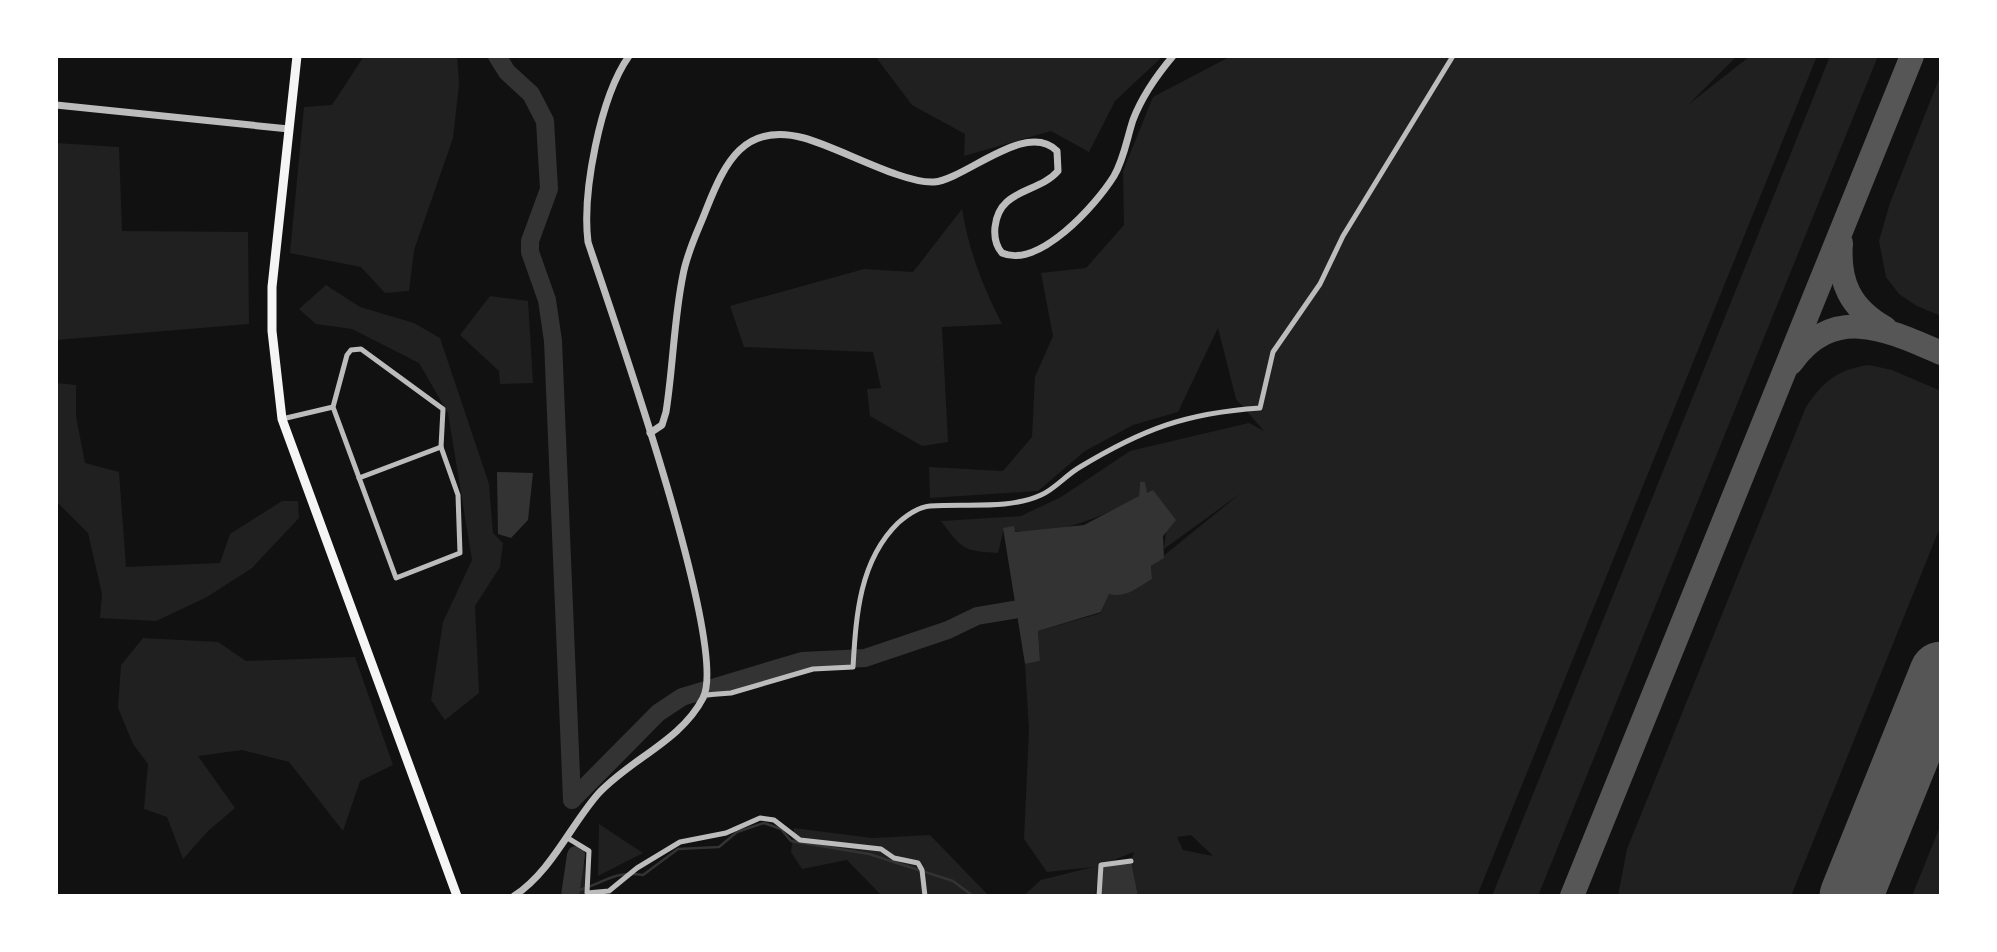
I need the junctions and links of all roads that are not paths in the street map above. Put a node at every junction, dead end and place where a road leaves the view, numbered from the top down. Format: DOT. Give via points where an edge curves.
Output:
graph roads {
  1 [pos="297,56"];
  2 [pos="629,56"];
  3 [pos="1173,56"];
  4 [pos="1453,56"];
  5 [pos="56,105"];
  6 [pos="289,129"];
  7 [pos="333,407"];
  8 [pos="282,419"];
  9 [pos="650,433"];
  10 [pos="441,447"];
  11 [pos="359,478"];
  12 [pos="705,694"];
  13 [pos="566,837"];
  14 [pos="1131,861"];
  15 [pos="611,894"];
  16 [pos="457,896"];
  17 [pos="514,896"];
  18 [pos="925,896"];
  19 [pos="1099,896"];
  1 -- 6 [label="main road"];
  2 -- 9 [label="street" via="610,98 586,190 585,217 588,242"];
  3 -- 9 [label="street" via="1140,106 1121,161 1107,185 1056,238 1029,255 1002,253 995,230 1003,205 1013,195 1058,171 1057,151 1046,144 1000,152 933,182 792,135 761,136 743,146 720,176 686,262 666,412 662,425"];
  4 -- 12 [label="street" via="1343,236 1320,284 1273,352 1260,408 1187,416 1117,445 1043,495 1019,503 926,506 908,514 890,531 869,565 860,594 853,667 813,669 731,693"];
  5 -- 6 [label="street"];
  6 -- 8 [label="main road" via="272,287"];
  7 -- 8 [label="street"];
  7 -- 10 [label="street" via="347,355 361,349 443,409"];
  7 -- 11 [label="street"];
  8 -- 16 [label="main road"];
  9 -- 12 [label="street" via="680,533 708,663"];
  10 -- 11 [label="street"];
  10 -- 11 [label="street" via="458,495 460,553 396,578"];
  12 -- 13 [label="street" via="688,722 622,772"];
  13 -- 15 [label="street" via="589,851 587,893"];
  13 -- 17 [label="street" via="526,888"];
  14 -- 19 [label="street" via="1101,865"];
  15 -- 18 [label="street" via="634,871 680,842 726,833 760,818 774,820 800,840 881,849 894,858 918,863"];
}
